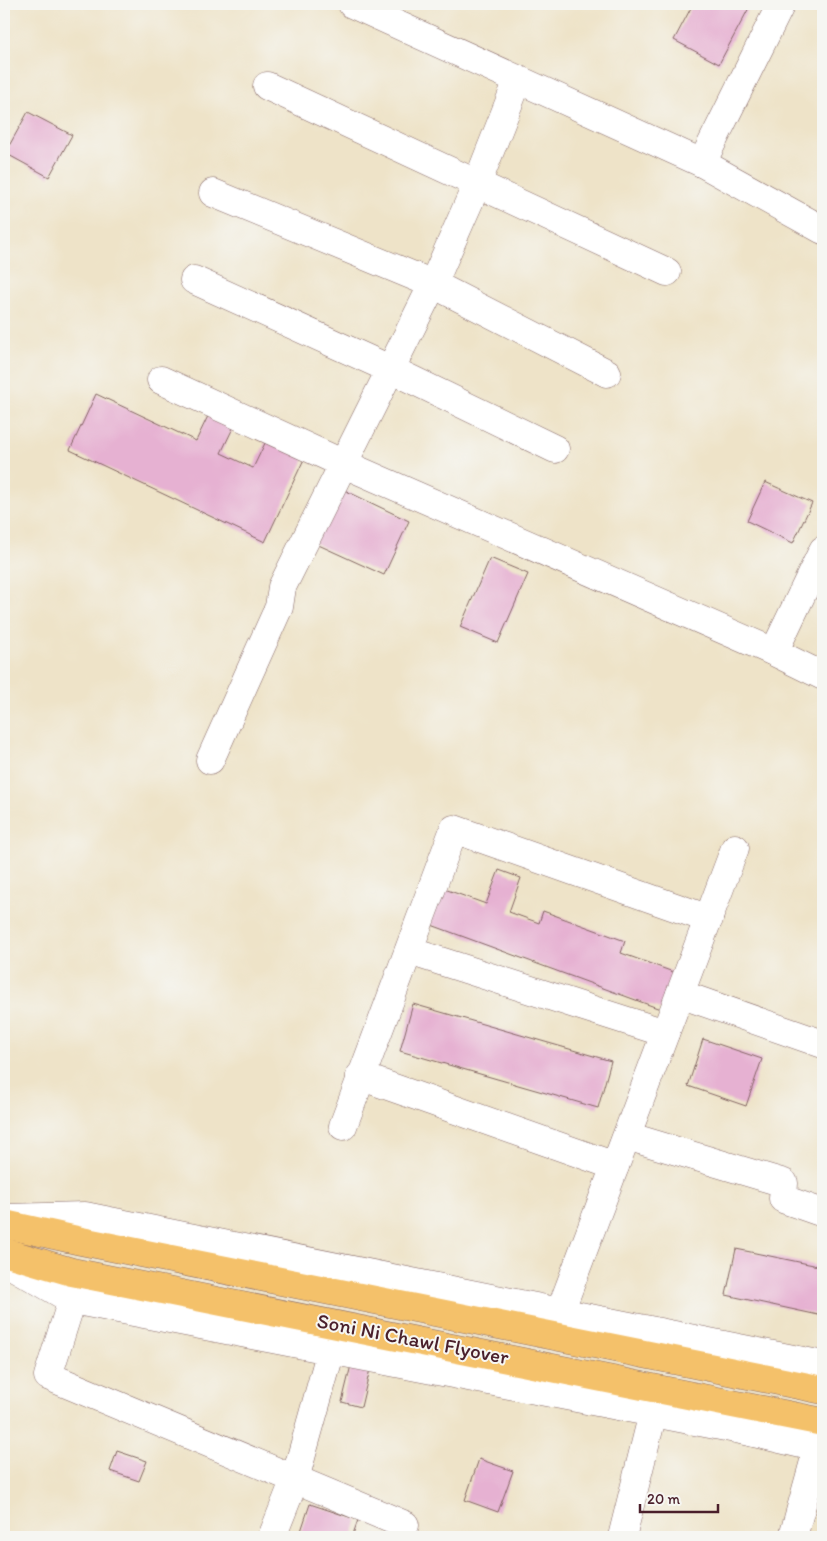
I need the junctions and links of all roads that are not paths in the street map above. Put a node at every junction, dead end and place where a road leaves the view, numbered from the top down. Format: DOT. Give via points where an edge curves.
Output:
graph roads {
  1 [pos="352,4"];
  2 [pos="781,4"];
  3 [pos="518,80"];
  4 [pos="267,86"];
  5 [pos="702,163"];
  6 [pos="477,184"];
  7 [pos="213,193"];
  8 [pos="823,230"];
  9 [pos="667,272"];
  10 [pos="194,280"];
  11 [pos="433,284"];
  12 [pos="392,370"];
  13 [pos="607,373"];
  14 [pos="161,380"];
  15 [pos="555,449"];
  16 [pos="344,464"];
  17 [pos="823,550"];
  18 [pos="774,652"];
  19 [pos="823,676"];
  20 [pos="210,760"];
  21 [pos="735,848"];
  22 [pos="709,918"];
  23 [pos="409,950"];
  24 [pos="680,994"];
  25 [pos="665,1033"];
  26 [pos="823,1044"];
  27 [pos="360,1076"];
  28 [pos="342,1126"];
  29 [pos="627,1136"];
  30 [pos="615,1166"];
  31 [pos="823,1213"];
  32 [pos="4,1218"];
  33 [pos="4,1224"];
  34 [pos="4,1252"];
  35 [pos="4,1261"];
  36 [pos="72,1300"];
  37 [pos="560,1312"];
  38 [pos="331,1350"];
  39 [pos="823,1365"];
  40 [pos="823,1390"];
  41 [pos="653,1413"];
  42 [pos="821,1439"];
  43 [pos="295,1479"];
  44 [pos="405,1525"];
  45 [pos="272,1537"];
  46 [pos="622,1537"];
  47 [pos="793,1537"];
  1 -- 3 [label="street"];
  2 -- 5 [label="street"];
  3 -- 5 [label="street"];
  3 -- 6 [label="street"];
  4 -- 6 [label="street"];
  5 -- 8 [label="street"];
  6 -- 9 [label="street"];
  6 -- 11 [label="street"];
  7 -- 11 [label="street"];
  10 -- 12 [label="street"];
  11 -- 12 [label="street"];
  11 -- 13 [label="street"];
  12 -- 15 [label="street"];
  12 -- 16 [label="street"];
  14 -- 16 [label="street"];
  16 -- 18 [label="street"];
  16 -- 20 [label="street" via="282,587 279,607"];
  17 -- 18 [label="street"];
  18 -- 19 [label="street"];
  21 -- 22 [label="street"];
  22 -- 23 [label="street" via="454,829"];
  22 -- 24 [label="street"];
  23 -- 25 [label="street"];
  23 -- 27 [label="street"];
  24 -- 25 [label="street"];
  24 -- 26 [label="street"];
  25 -- 29 [label="street"];
  27 -- 28 [label="street"];
  27 -- 30 [label="street"];
  29 -- 30 [label="street"];
  29 -- 31 [label="street" via="784,1183 783,1198"];
  30 -- 37 [label="street"];
  32 -- 37 [label="street" via="85,1216"];
  33 -- 40 [label="main road, Soni Ni Chawl Flyover"];
  34 -- 42 [label="main road, Soni Ni Chawl Flyover" via="72,1272"];
  35 -- 36 [label="street"];
  36 -- 38 [label="street"];
  36 -- 43 [label="street" via="48,1376"];
  37 -- 39 [label="street"];
  38 -- 41 [label="street"];
  38 -- 43 [label="street"];
  41 -- 42 [label="street"];
  41 -- 46 [label="street"];
  42 -- 47 [label="street"];
  43 -- 44 [label="street"];
  43 -- 45 [label="street"];
}
